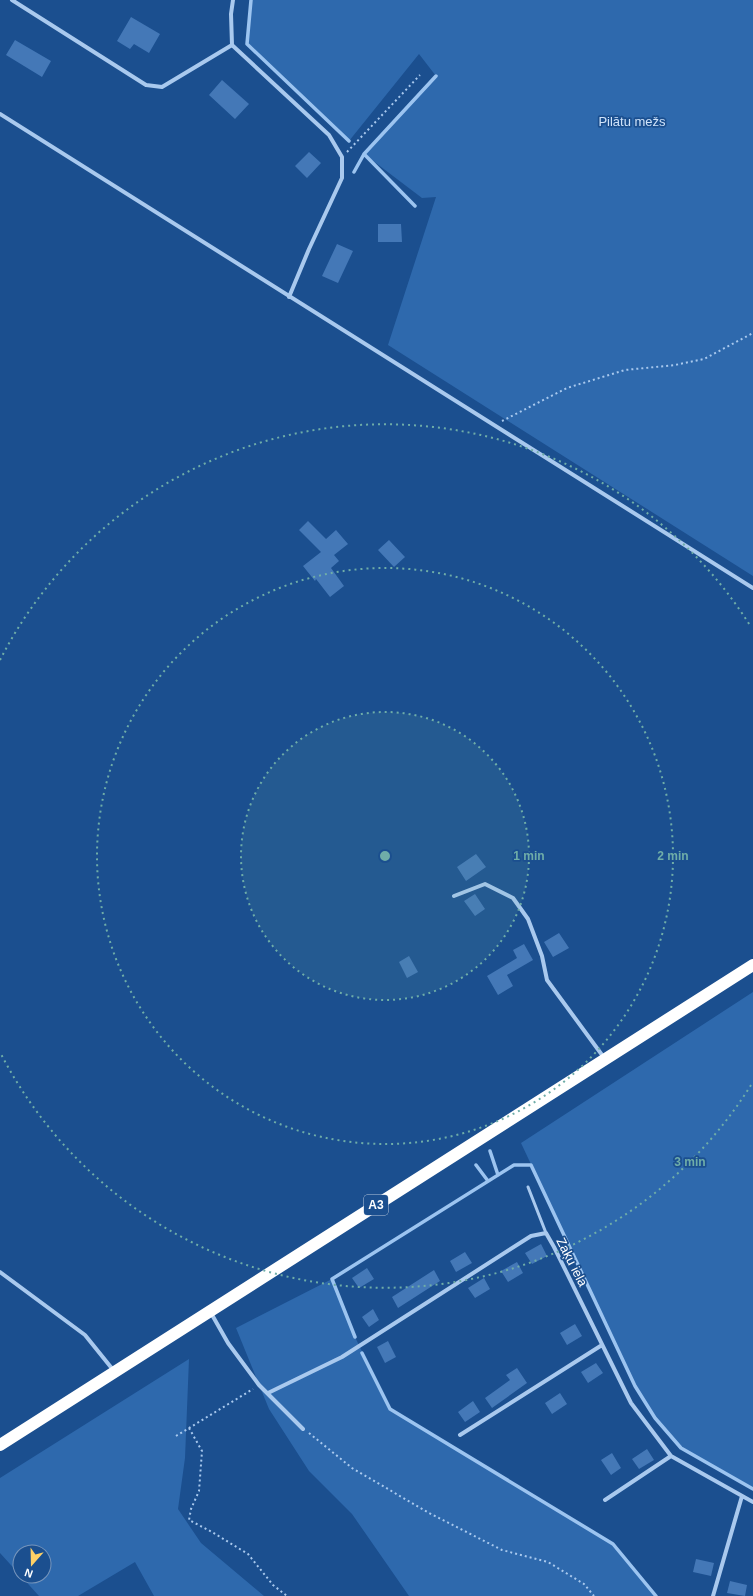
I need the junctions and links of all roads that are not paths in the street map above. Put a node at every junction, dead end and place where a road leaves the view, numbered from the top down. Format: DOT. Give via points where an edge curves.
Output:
graph roads {
  1 [pos="12,0"];
  2 [pos="233,0"];
  3 [pos="232,45"];
  4 [pos="0,114"];
  5 [pos="289,297"];
  6 [pos="753,588"];
  7 [pos="454,896"];
  8 [pos="753,965"];
  9 [pos="605,1059"];
  10 [pos="528,1187"];
  11 [pos="546,1233"];
  12 [pos="0,1272"];
  13 [pos="210,1311"];
  14 [pos="602,1345"];
  15 [pos="114,1372"];
  16 [pos="268,1393"];
  17 [pos="303,1428"];
  18 [pos="460,1435"];
  19 [pos="0,1445"];
  20 [pos="671,1456"];
  21 [pos="742,1496"];
  22 [pos="605,1500"];
  23 [pos="753,1502"];
  24 [pos="713,1596"];
  1 -- 3 [label="street" via="146,85 162,86"];
  2 -- 3 [label="street"];
  3 -- 5 [label="street" via="329,135 342,157 342,178"];
  4 -- 5 [label="street"];
  5 -- 6 [label="street"];
  7 -- 9 [label="street" via="485,884 512,898 528,919 542,956 546,980"];
  8 -- 9 [label="highway, A3"];
  9 -- 13 [label="highway, A3"];
  10 -- 11 [label="lane"];
  11 -- 14 [label="street, Zaķu iela"];
  11 -- 16 [label="street, Zaķu iela" via="531,1236 342,1357"];
  12 -- 15 [label="street" via="85,1335"];
  13 -- 15 [label="highway, A3"];
  13 -- 16 [label="street" via="228,1343 259,1385"];
  14 -- 18 [label="street"];
  14 -- 20 [label="street, Zaķu iela" via="631,1404"];
  15 -- 19 [label="highway, A3"];
  16 -- 17 [label="street"];
  20 -- 21 [label="street, Zaķu iela"];
  20 -- 22 [label="street"];
  21 -- 23 [label="street, Zaķu iela"];
  21 -- 24 [label="street"];
}
